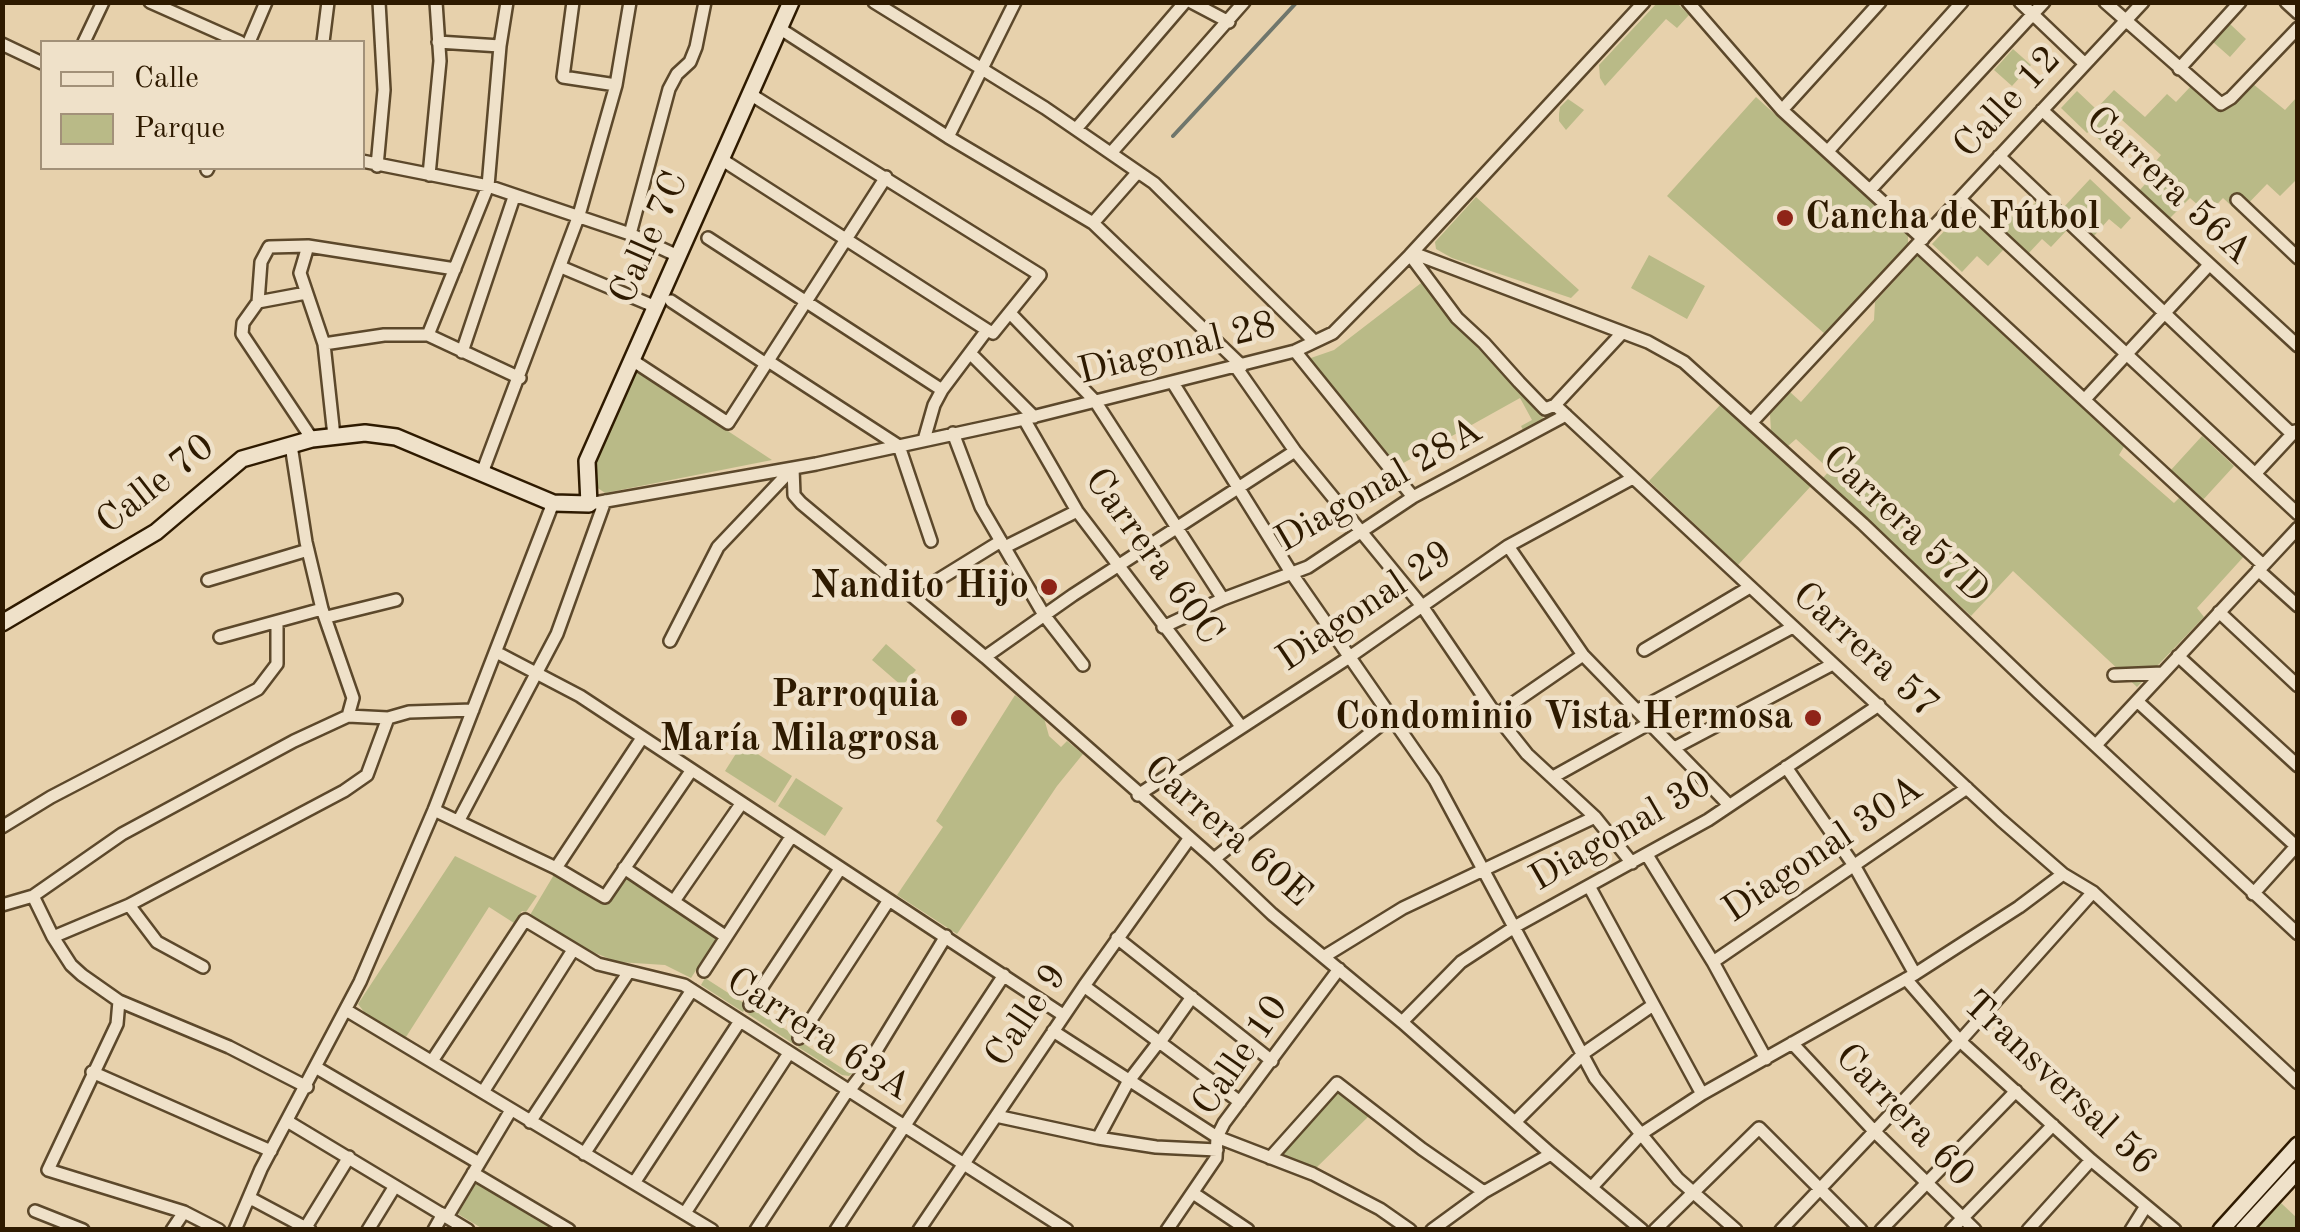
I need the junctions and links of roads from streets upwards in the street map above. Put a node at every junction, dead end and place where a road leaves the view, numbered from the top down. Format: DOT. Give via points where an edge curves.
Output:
graph roads {
  1 [pos="104,2"];
  2 [pos="150,2"];
  3 [pos="266,2"];
  4 [pos="328,2"];
  5 [pos="380,2"];
  6 [pos="436,2"];
  7 [pos="507,2"];
  8 [pos="573,2"];
  9 [pos="630,2"];
  10 [pos="705,2"];
  11 [pos="790,2"];
  12 [pos="1016,2"];
  13 [pos="1188,2"];
  14 [pos="1244,2"];
  15 [pos="1644,2"];
  16 [pos="1688,2"];
  17 [pos="1880,2"];
  18 [pos="1962,2"];
  19 [pos="2020,2"];
  20 [pos="2044,2"];
  21 [pos="2105,2"];
  22 [pos="2143,2"];
  23 [pos="2240,2"];
  24 [pos="2286,2"];
  25 [pos="878,4"];
  26 [pos="2032,14"];
  27 [pos="2298,14"];
  28 [pos="1229,22"];
  29 [pos="2125,22"];
  30 [pos="779,28"];
  31 [pos="2298,28"];
  32 [pos="85,40"];
  33 [pos="236,40"];
  34 [pos="250,40"];
  35 [pos="322,40"];
  36 [pos="438,42"];
  37 [pos="2,44"];
  38 [pos="500,46"];
  39 [pos="40,62"];
  40 [pos="2086,64"];
  41 [pos="2179,69"];
  42 [pos="980,70"];
  43 [pos="616,85"];
  44 [pos="750,94"];
  45 [pos="1782,110"];
  46 [pos="2042,110"];
  47 [pos="1076,129"];
  48 [pos="948,137"];
  49 [pos="1828,151"];
  50 [pos="1111,153"];
  51 [pos="2000,156"];
  52 [pos="721,159"];
  53 [pos="365,162"];
  54 [pos="377,166"];
  55 [pos="1137,173"];
  56 [pos="429,176"];
  57 [pos="886,177"];
  58 [pos="488,186"];
  59 [pos="1871,189"];
  60 [pos="514,196"];
  61 [pos="1960,199"];
  62 [pos="2236,200"];
  63 [pos="580,215"];
  64 [pos="1093,223"];
  65 [pos="630,234"];
  66 [pos="708,238"];
  67 [pos="848,240"];
  68 [pos="1920,242"];
  69 [pos="308,246"];
  70 [pos="1412,254"];
  71 [pos="678,256"];
  72 [pos="2298,258"];
  73 [pos="2209,265"];
  74 [pos="561,266"];
  75 [pos="455,269"];
  76 [pos="306,293"];
  77 [pos="258,302"];
  78 [pos="806,302"];
  79 [pos="663,304"];
  80 [pos="2166,312"];
  81 [pos="1010,314"];
  82 [pos="988,330"];
  83 [pos="1622,332"];
  84 [pos="428,335"];
  85 [pos="1314,342"];
  86 [pos="324,344"];
  87 [pos="2298,346"];
  88 [pos="1294,351"];
  89 [pos="462,352"];
  90 [pos="971,354"];
  91 [pos="2127,354"];
  92 [pos="632,360"];
  93 [pos="767,362"];
  94 [pos="1239,366"];
  95 [pos="520,378"];
  96 [pos="1173,382"];
  97 [pos="942,390"];
  98 [pos="2086,398"];
  99 [pos="1096,401"];
  100 [pos="1555,405"];
  101 [pos="1566,415"];
  102 [pos="1029,418"];
  103 [pos="1752,422"];
  104 [pos="2295,431"];
  105 [pos="953,433"];
  106 [pos="334,436"];
  107 [pos="312,439"];
  108 [pos="924,440"];
  109 [pos="291,446"];
  110 [pos="899,446"];
  111 [pos="1296,451"];
  112 [pos="793,468"];
  113 [pos="482,473"];
  114 [pos="2255,474"];
  115 [pos="1633,478"];
  116 [pos="1236,488"];
  117 [pos="1414,497"];
  118 [pos="597,502"];
  119 [pos="554,503"];
  120 [pos="1077,510"];
  121 [pos="2298,514"];
  122 [pos="2298,528"];
  123 [pos="1179,529"];
  124 [pos="1364,533"];
  125 [pos="931,541"];
  126 [pos="1003,544"];
  127 [pos="1508,546"];
  128 [pos="308,550"];
  129 [pos="1119,566"];
  130 [pos="2261,568"];
  131 [pos="1292,574"];
  132 [pos="208,580"];
  133 [pos="1750,587"];
  134 [pos="912,596"];
  135 [pos="1223,599"];
  136 [pos="396,600"];
  137 [pos="1422,606"];
  138 [pos="2298,606"];
  139 [pos="2219,612"];
  140 [pos="324,613"];
  141 [pos="1044,615"];
  142 [pos="2,623"];
  143 [pos="277,623"];
  144 [pos="1164,626"];
  145 [pos="1794,627"];
  146 [pos="220,637"];
  147 [pos="670,640"];
  148 [pos="1644,650"];
  149 [pos="496,652"];
  150 [pos="1583,655"];
  151 [pos="2178,656"];
  152 [pos="985,657"];
  153 [pos="1348,658"];
  154 [pos="1833,664"];
  155 [pos="1083,665"];
  156 [pos="537,672"];
  157 [pos="2163,673"];
  158 [pos="2114,675"];
  159 [pos="2298,686"];
  160 [pos="2137,701"];
  161 [pos="1878,706"];
  162 [pos="473,710"];
  163 [pos="1638,710"];
  164 [pos="1496,715"];
  165 [pos="348,716"];
  166 [pos="388,718"];
  167 [pos="1389,718"];
  168 [pos="1650,723"];
  169 [pos="1240,725"];
  170 [pos="642,738"];
  171 [pos="2096,745"];
  172 [pos="1676,746"];
  173 [pos="2298,766"];
  174 [pos="1786,767"];
  175 [pos="691,771"];
  176 [pos="1552,777"];
  177 [pos="1967,788"];
  178 [pos="1138,795"];
  179 [pos="741,804"];
  180 [pos="1730,805"];
  181 [pos="434,810"];
  182 [pos="1595,818"];
  183 [pos="459,820"];
  184 [pos="2,827"];
  185 [pos="791,837"];
  186 [pos="1190,839"];
  187 [pos="2297,846"];
  188 [pos="1646,855"];
  189 [pos="1214,859"];
  190 [pos="1632,863"];
  191 [pos="1855,867"];
  192 [pos="556,868"];
  193 [pos="624,868"];
  194 [pos="840,869"];
  195 [pos="1483,870"];
  196 [pos="2063,874"];
  197 [pos="1589,886"];
  198 [pos="2093,892"];
  199 [pos="2253,894"];
  200 [pos="33,896"];
  201 [pos="674,900"];
  202 [pos="889,900"];
  203 [pos="130,905"];
  204 [pos="2,906"];
  205 [pos="1516,926"];
  206 [pos="2298,934"];
  207 [pos="725,936"];
  208 [pos="946,936"];
  209 [pos="53,937"];
  210 [pos="1117,938"];
  211 [pos="573,950"];
  212 [pos="1325,956"];
  213 [pos="1713,962"];
  214 [pos="203,967"];
  215 [pos="704,970"];
  216 [pos="1340,970"];
  217 [pos="628,973"];
  218 [pos="1004,974"];
  219 [pos="1911,976"];
  220 [pos="1084,986"];
  221 [pos="692,990"];
  222 [pos="1192,997"];
  223 [pos="119,1000"];
  224 [pos="750,1005"];
  225 [pos="1653,1005"];
  226 [pos="346,1010"];
  227 [pos="1064,1015"];
  228 [pos="740,1021"];
  229 [pos="1402,1022"];
  230 [pos="1054,1031"];
  231 [pos="799,1038"];
  232 [pos="1960,1041"];
  233 [pos="1159,1042"];
  234 [pos="1792,1043"];
  235 [pos="1584,1053"];
  236 [pos="789,1054"];
  237 [pos="1766,1059"];
  238 [pos="1272,1061"];
  239 [pos="432,1062"];
  240 [pos="317,1068"];
  241 [pos="92,1072"];
  242 [pos="1128,1082"];
  243 [pos="2298,1082"];
  244 [pos="306,1087"];
  245 [pos="848,1090"];
  246 [pos="2016,1091"];
  247 [pos="483,1092"];
  248 [pos="1702,1094"];
  249 [pos="1240,1102"];
  250 [pos="511,1110"];
  251 [pos="996,1116"];
  252 [pos="287,1121"];
  253 [pos="1516,1121"];
  254 [pos="530,1122"];
  255 [pos="2053,1125"];
  256 [pos="904,1126"];
  257 [pos="1875,1132"];
  258 [pos="1642,1134"];
  259 [pos="1098,1138"];
  260 [pos="1217,1144"];
  261 [pos="2298,1145"];
  262 [pos="271,1152"];
  263 [pos="584,1154"];
  264 [pos="1550,1154"];
  265 [pos="349,1158"];
  266 [pos="1270,1158"];
  267 [pos="2092,1160"];
  268 [pos="963,1162"];
  269 [pos="476,1168"];
  270 [pos="2298,1170"];
  271 [pos="634,1184"];
  272 [pos="1926,1184"];
  273 [pos="395,1186"];
  274 [pos="1592,1187"];
  275 [pos="1820,1190"];
  276 [pos="1694,1191"];
  277 [pos="1484,1192"];
  278 [pos="1193,1193"];
  279 [pos="250,1198"];
  280 [pos="2146,1206"];
  281 [pos="35,1211"];
  282 [pos="184,1212"];
  283 [pos="685,1213"];
  284 [pos="445,1216"];
  285 [pos="1049,1218"];
  286 [pos="1962,1218"];
  287 [pos="289,1225"];
  288 [pos="308,1228"];
  289 [pos="83,1230"];
  290 [pos="172,1230"];
  291 [pos="219,1230"];
  292 [pos="235,1230"];
  293 [pos="368,1230"];
  294 [pos="434,1230"];
  295 [pos="468,1230"];
  296 [pos="569,1230"];
  297 [pos="712,1230"];
  298 [pos="756,1230"];
  299 [pos="836,1230"];
  300 [pos="919,1230"];
  301 [pos="1041,1230"];
  302 [pos="1067,1230"];
  303 [pos="1166,1230"];
  304 [pos="1248,1230"];
  305 [pos="1410,1230"];
  306 [pos="1432,1230"];
  307 [pos="1642,1230"];
  308 [pos="1655,1230"];
  309 [pos="1736,1230"];
  310 [pos="1781,1230"];
  311 [pos="1861,1230"];
  312 [pos="1880,1230"];
  313 [pos="1951,1230"];
  314 [pos="1975,1230"];
  315 [pos="2028,1230"];
  316 [pos="2131,1230"];
  317 [pos="2175,1230"];
  318 [pos="2221,1230"];
  319 [pos="2243,1230"];
  1 -- 32 [label="street"];
  2 -- 33 [label="street"];
  3 -- 34 [label="street"];
  4 -- 35 [label="street"];
  5 -- 54 [label="street" via="384,90"];
  6 -- 36 [label="street"];
  7 -- 38 [label="street"];
  8 -- 43 [label="street" via="563,77"];
  9 -- 43 [label="street"];
  10 -- 65 [label="street" via="696,48 669,89"];
  11 -- 30 [label="street, Calle 7C"];
  12 -- 42 [label="street"];
  13 -- 28 [label="street"];
  13 -- 47 [label="street"];
  14 -- 28 [label="street"];
  15 -- 70 [label="street, Diagonal 28"];
  16 -- 45 [label="street"];
  17 -- 45 [label="street"];
  18 -- 49 [label="street"];
  19 -- 26 [label="street"];
  20 -- 26 [label="street"];
  21 -- 29 [label="street"];
  22 -- 29 [label="street, Calle 12"];
  23 -- 41 [label="street"];
  24 -- 27 [label="street"];
  25 -- 42 [label="street"];
  26 -- 40 [label="street"];
  26 -- 59 [label="street"];
  28 -- 50 [label="street"];
  29 -- 40 [label="street, Calle 12"];
  29 -- 41 [label="street"];
  30 -- 44 [label="street, Calle 7C"];
  30 -- 48 [label="street"];
  31 -- 41 [label="street" via="2220,104"];
  36 -- 38 [label="street"];
  36 -- 56 [label="street"];
  37 -- 39 [label="street"];
  38 -- 58 [label="street"];
  40 -- 46 [label="street, Calle 12"];
  42 -- 47 [label="street"];
  42 -- 48 [label="street"];
  43 -- 63 [label="street"];
  44 -- 52 [label="street, Calle 7C"];
  44 -- 57 [label="street"];
  45 -- 49 [label="street"];
  46 -- 51 [label="street, Calle 12"];
  46 -- 73 [label="street, Carrera 56A"];
  47 -- 50 [label="street"];
  48 -- 64 [label="street"];
  49 -- 59 [label="street"];
  50 -- 55 [label="street"];
  51 -- 61 [label="street, Calle 12"];
  51 -- 80 [label="street"];
  52 -- 67 [label="street"];
  52 -- 71 [label="street, Calle 7C"];
  53 -- 54 [label="street"];
  54 -- 56 [label="street"];
  55 -- 64 [label="street"];
  55 -- 85 [label="street"];
  56 -- 58 [label="street"];
  57 -- 67 [label="street"];
  57 -- 81 [label="street" via="1040,275"];
  58 -- 60 [label="street"];
  58 -- 75 [label="street"];
  59 -- 68 [label="street"];
  60 -- 63 [label="street"];
  60 -- 89 [label="street"];
  61 -- 68 [label="street, Calle 12"];
  61 -- 91 [label="street"];
  62 -- 72 [label="street"];
  63 -- 65 [label="street"];
  63 -- 74 [label="street"];
  64 -- 94 [label="street"];
  65 -- 71 [label="street"];
  66 -- 78 [label="street"];
  67 -- 78 [label="street"];
  67 -- 82 [label="street"];
  68 -- 98 [label="street"];
  68 -- 103 [label="street, Calle 12"];
  69 -- 75 [label="street"];
  69 -- 76 [label="street" via="300,273"];
  69 -- 77 [label="street" via="269,248 261,262"];
  70 -- 83 [label="street, Carrera 57D"];
  70 -- 85 [label="street, Diagonal 28" via="1333,334"];
  70 -- 100 [label="street, Carrera 57" via="1457,318 1544,408"];
  71 -- 79 [label="street, Calle 7C"];
  73 -- 80 [label="street"];
  73 -- 87 [label="street, Carrera 56A"];
  74 -- 79 [label="street"];
  74 -- 95 [label="street"];
  75 -- 84 [label="street"];
  76 -- 77 [label="street"];
  76 -- 86 [label="street"];
  77 -- 107 [label="street" via="242,334"];
  78 -- 93 [label="street"];
  78 -- 97 [label="street"];
  79 -- 92 [label="street, Calle 7C"];
  79 -- 93 [label="street"];
  80 -- 91 [label="street"];
  80 -- 104 [label="street"];
  81 -- 82 [label="street" via="994,333"];
  81 -- 99 [label="street"];
  82 -- 90 [label="street"];
  83 -- 100 [label="street"];
  83 -- 103 [label="street, Carrera 57D" via="1674,354"];
  84 -- 86 [label="street"];
  84 -- 89 [label="street"];
  85 -- 88 [label="street, Diagonal 28"];
  86 -- 106 [label="street"];
  88 -- 94 [label="street, Diagonal 28"];
  88 -- 117 [label="street"];
  89 -- 95 [label="street"];
  90 -- 97 [label="street"];
  90 -- 102 [label="street, Carrera 60C"];
  91 -- 98 [label="street"];
  91 -- 114 [label="street"];
  92 -- 93 [label="street" via="728,422"];
  92 -- 118 [label="street, Calle 7C" via="587,461"];
  93 -- 110 [label="street"];
  94 -- 96 [label="street, Diagonal 28"];
  94 -- 111 [label="street"];
  95 -- 113 [label="street"];
  96 -- 99 [label="street, Diagonal 28"];
  96 -- 116 [label="street"];
  97 -- 108 [label="street"];
  98 -- 130 [label="street"];
  99 -- 102 [label="street, Diagonal 28"];
  99 -- 123 [label="street"];
  100 -- 101 [label="street, Carrera 57"];
  101 -- 115 [label="street, Carrera 57"];
  101 -- 117 [label="street, Diagonal 28A"];
  102 -- 105 [label="street, Diagonal 28"];
  102 -- 120 [label="street, Carrera 60C"];
  103 -- 171 [label="street, Carrera 57D"];
  104 -- 114 [label="street"];
  105 -- 108 [label="street, Diagonal 28"];
  105 -- 126 [label="street" via="980,507"];
  106 -- 107 [label="street, Calle 70"];
  106 -- 113 [label="street, Calle 70" via="396,437"];
  107 -- 109 [label="street, Calle 70"];
  108 -- 110 [label="street, Diagonal 28"];
  109 -- 128 [label="street"];
  109 -- 142 [label="street, Calle 70" via="242,459 156,532"];
  110 -- 112 [label="street, Diagonal 28"];
  110 -- 125 [label="street"];
  111 -- 116 [label="street"];
  111 -- 124 [label="street"];
  112 -- 118 [label="street, Diagonal 28"];
  112 -- 134 [label="street, Carrera 60E" via="794,495 801,503"];
  112 -- 147 [label="street" via="718,547"];
  113 -- 119 [label="street, Calle 70"];
  114 -- 121 [label="street"];
  115 -- 127 [label="street, Diagonal 29"];
  115 -- 133 [label="street, Carrera 57"];
  116 -- 123 [label="street"];
  116 -- 131 [label="street"];
  117 -- 124 [label="street, Diagonal 28A"];
  118 -- 119 [label="street, Calle 70"];
  118 -- 156 [label="street" via="576,586"];
  119 -- 149 [label="street"];
  120 -- 126 [label="street"];
  120 -- 129 [label="street, Carrera 60C"];
  122 -- 130 [label="street"];
  123 -- 129 [label="street"];
  123 -- 135 [label="street"];
  124 -- 131 [label="street, Diagonal 28A"];
  124 -- 137 [label="street"];
  126 -- 134 [label="street"];
  126 -- 141 [label="street"];
  127 -- 137 [label="street, Diagonal 29"];
  127 -- 150 [label="street"];
  128 -- 132 [label="street"];
  128 -- 140 [label="street"];
  129 -- 141 [label="street"];
  129 -- 144 [label="street, Carrera 60C"];
  130 -- 138 [label="street"];
  130 -- 139 [label="street"];
  131 -- 135 [label="street, Diagonal 28A"];
  131 -- 153 [label="street"];
  133 -- 145 [label="street, Carrera 57"];
  133 -- 148 [label="street"];
  134 -- 152 [label="street, Carrera 60E"];
  135 -- 144 [label="street, Diagonal 28A"];
  136 -- 140 [label="street"];
  137 -- 153 [label="street, Diagonal 29"];
  137 -- 164 [label="street"];
  139 -- 151 [label="street"];
  139 -- 159 [label="street"];
  140 -- 143 [label="street"];
  140 -- 165 [label="street" via="353,698"];
  141 -- 152 [label="street"];
  141 -- 155 [label="street"];
  143 -- 146 [label="street"];
  143 -- 184 [label="street" via="277,664 258,690"];
  144 -- 169 [label="street, Carrera 60C"];
  145 -- 154 [label="street, Carrera 57"];
  145 -- 163 [label="street"];
  149 -- 156 [label="street"];
  149 -- 162 [label="street"];
  150 -- 163 [label="street"];
  150 -- 164 [label="street"];
  151 -- 157 [label="street"];
  151 -- 173 [label="street"];
  152 -- 178 [label="street, Carrera 60E"];
  153 -- 167 [label="street"];
  153 -- 169 [label="street, Diagonal 29"];
  154 -- 161 [label="street, Carrera 57"];
  154 -- 172 [label="street"];
  156 -- 170 [label="street"];
  156 -- 183 [label="street"];
  157 -- 158 [label="street"];
  157 -- 160 [label="street"];
  160 -- 171 [label="street"];
  160 -- 187 [label="street"];
  161 -- 174 [label="street, Diagonal 30"];
  161 -- 177 [label="street, Carrera 57"];
  162 -- 166 [label="street"];
  162 -- 181 [label="street"];
  163 -- 168 [label="street"];
  164 -- 176 [label="street"];
  165 -- 166 [label="street"];
  165 -- 200 [label="street" via="122,834"];
  166 -- 203 [label="street" via="367,775"];
  167 -- 189 [label="street"];
  167 -- 195 [label="street" via="1435,780"];
  168 -- 172 [label="street"];
  168 -- 176 [label="street"];
  169 -- 178 [label="street, Diagonal 29"];
  170 -- 175 [label="street"];
  170 -- 192 [label="street"];
  171 -- 199 [label="street, Carrera 57D"];
  172 -- 180 [label="street"];
  174 -- 180 [label="street, Diagonal 30"];
  174 -- 191 [label="street, Transversal 56"];
  175 -- 179 [label="street"];
  175 -- 193 [label="street"];
  176 -- 182 [label="street"];
  177 -- 191 [label="street, Diagonal 30A"];
  177 -- 196 [label="street, Carrera 57"];
  178 -- 186 [label="street, Carrera 60E"];
  179 -- 185 [label="street"];
  179 -- 201 [label="street"];
  180 -- 188 [label="street, Diagonal 30"];
  181 -- 183 [label="street"];
  181 -- 226 [label="street"];
  182 -- 190 [label="street"];
  182 -- 195 [label="street"];
  183 -- 192 [label="street"];
  185 -- 194 [label="street"];
  185 -- 207 [label="street"];
  186 -- 189 [label="street, Carrera 60E"];
  186 -- 210 [label="street, Calle 9"];
  187 -- 199 [label="street"];
  188 -- 190 [label="street, Diagonal 30"];
  188 -- 213 [label="street"];
  189 -- 212 [label="street, Carrera 60E"];
  190 -- 197 [label="street, Diagonal 30"];
  191 -- 213 [label="street, Diagonal 30A"];
  191 -- 219 [label="street, Transversal 56"];
  192 -- 193 [label="street" via="605,897"];
  193 -- 201 [label="street"];
  194 -- 202 [label="street"];
  194 -- 224 [label="street"];
  195 -- 205 [label="street"];
  195 -- 212 [label="street"];
  196 -- 198 [label="street, Carrera 57"];
  196 -- 219 [label="street"];
  197 -- 205 [label="street, Diagonal 30"];
  197 -- 225 [label="street"];
  198 -- 232 [label="street"];
  198 -- 243 [label="street, Carrera 57"];
  199 -- 206 [label="street, Carrera 57D"];
  200 -- 204 [label="street"];
  200 -- 209 [label="street"];
  201 -- 207 [label="street"];
  202 -- 208 [label="street"];
  202 -- 231 [label="street"];
  203 -- 209 [label="street"];
  203 -- 214 [label="street" via="157,942"];
  205 -- 229 [label="street, Diagonal 30" via="1462,962"];
  205 -- 235 [label="street"];
  207 -- 215 [label="street"];
  208 -- 218 [label="street"];
  208 -- 245 [label="street"];
  209 -- 223 [label="street" via="71,965"];
  210 -- 220 [label="street, Calle 9"];
  210 -- 222 [label="street"];
  211 -- 217 [label="street, Carrera 63A"];
  211 -- 239 [label="street, Carrera 63A" via="525,920"];
  211 -- 247 [label="street"];
  212 -- 216 [label="street, Carrera 60E"];
  213 -- 237 [label="street"];
  216 -- 229 [label="street, Carrera 60E"];
  216 -- 238 [label="street, Calle 10"];
  217 -- 221 [label="street, Carrera 63A"];
  217 -- 254 [label="street"];
  218 -- 227 [label="street"];
  218 -- 256 [label="street"];
  219 -- 232 [label="street, Transversal 56"];
  219 -- 234 [label="street"];
  220 -- 227 [label="street, Calle 9"];
  220 -- 233 [label="street"];
  221 -- 228 [label="street, Carrera 63A"];
  221 -- 263 [label="street"];
  222 -- 233 [label="street"];
  222 -- 238 [label="street"];
  223 -- 241 [label="street" via="117,1024"];
  223 -- 244 [label="street"];
  225 -- 235 [label="street"];
  225 -- 248 [label="street"];
  226 -- 239 [label="street"];
  226 -- 240 [label="street"];
  227 -- 230 [label="street, Calle 9"];
  228 -- 236 [label="street, Carrera 63A"];
  228 -- 271 [label="street"];
  229 -- 253 [label="street, Carrera 60E"];
  230 -- 242 [label="street"];
  230 -- 251 [label="street, Calle 9"];
  232 -- 246 [label="street, Transversal 56"];
  232 -- 257 [label="street"];
  233 -- 242 [label="street"];
  233 -- 249 [label="street"];
  234 -- 237 [label="street"];
  234 -- 257 [label="street, Carrera 60"];
  235 -- 253 [label="street"];
  235 -- 258 [label="street" via="1610,1099"];
  236 -- 245 [label="street, Carrera 63A"];
  236 -- 283 [label="street"];
  237 -- 248 [label="street"];
  238 -- 249 [label="street, Calle 10"];
  239 -- 247 [label="street"];
  240 -- 244 [label="street"];
  240 -- 269 [label="street"];
  241 -- 262 [label="street"];
  241 -- 282 [label="street" via="48,1170"];
  242 -- 259 [label="street"];
  242 -- 260 [label="street"];
  244 -- 252 [label="street"];
  245 -- 256 [label="street, Carrera 63A"];
  245 -- 298 [label="street"];
  246 -- 255 [label="street, Transversal 56"];
  246 -- 272 [label="street"];
  247 -- 250 [label="street"];
  248 -- 258 [label="street"];
  249 -- 260 [label="street, Calle 10"];
  250 -- 254 [label="street"];
  250 -- 269 [label="street"];
  251 -- 259 [label="street"];
  251 -- 268 [label="street, Calle 9"];
  252 -- 262 [label="street"];
  252 -- 265 [label="street"];
  253 -- 264 [label="street, Carrera 60E"];
  254 -- 263 [label="street"];
  255 -- 267 [label="street, Transversal 56"];
  255 -- 286 [label="street"];
  256 -- 268 [label="street, Carrera 63A"];
  256 -- 299 [label="street"];
  257 -- 272 [label="street, Carrera 60"];
  257 -- 275 [label="street"];
  258 -- 274 [label="street"];
  258 -- 276 [label="street"];
  259 -- 260 [label="street" via="1156,1147"];
  260 -- 266 [label="street"];
  260 -- 278 [label="street, Calle 10" via="1216,1158"];
  261 -- 318 [label="street"];
  262 -- 279 [label="street"];
  263 -- 271 [label="street"];
  264 -- 274 [label="street, Carrera 60E"];
  264 -- 277 [label="street"];
  265 -- 273 [label="street"];
  265 -- 288 [label="street"];
  266 -- 277 [label="street" via="1337,1083"];
  266 -- 305 [label="street" via="1313,1174"];
  267 -- 280 [label="street, Transversal 56"];
  267 -- 315 [label="street"];
  268 -- 285 [label="street, Carrera 63A"];
  268 -- 300 [label="street, Calle 9"];
  269 -- 284 [label="street"];
  269 -- 296 [label="street"];
  270 -- 319 [label="street"];
  271 -- 283 [label="street"];
  272 -- 286 [label="street, Carrera 60"];
  272 -- 312 [label="street"];
  273 -- 284 [label="street"];
  273 -- 293 [label="street"];
  274 -- 307 [label="street, Carrera 60E"];
  275 -- 276 [label="street" via="1759,1128"];
  275 -- 310 [label="street"];
  275 -- 311 [label="street"];
  276 -- 308 [label="street"];
  276 -- 309 [label="street"];
  277 -- 306 [label="street"];
  278 -- 303 [label="street, Calle 10"];
  278 -- 304 [label="street"];
  279 -- 287 [label="street"];
  279 -- 292 [label="street"];
  280 -- 316 [label="street"];
  280 -- 317 [label="street, Transversal 56"];
  281 -- 289 [label="street"];
  282 -- 290 [label="street"];
  282 -- 291 [label="street"];
  283 -- 297 [label="street"];
  284 -- 294 [label="street"];
  284 -- 295 [label="street"];
  285 -- 301 [label="street"];
  285 -- 302 [label="street, Carrera 63A"];
  286 -- 313 [label="street"];
  286 -- 314 [label="street, Carrera 60"];
  287 -- 288 [label="street"];
}
